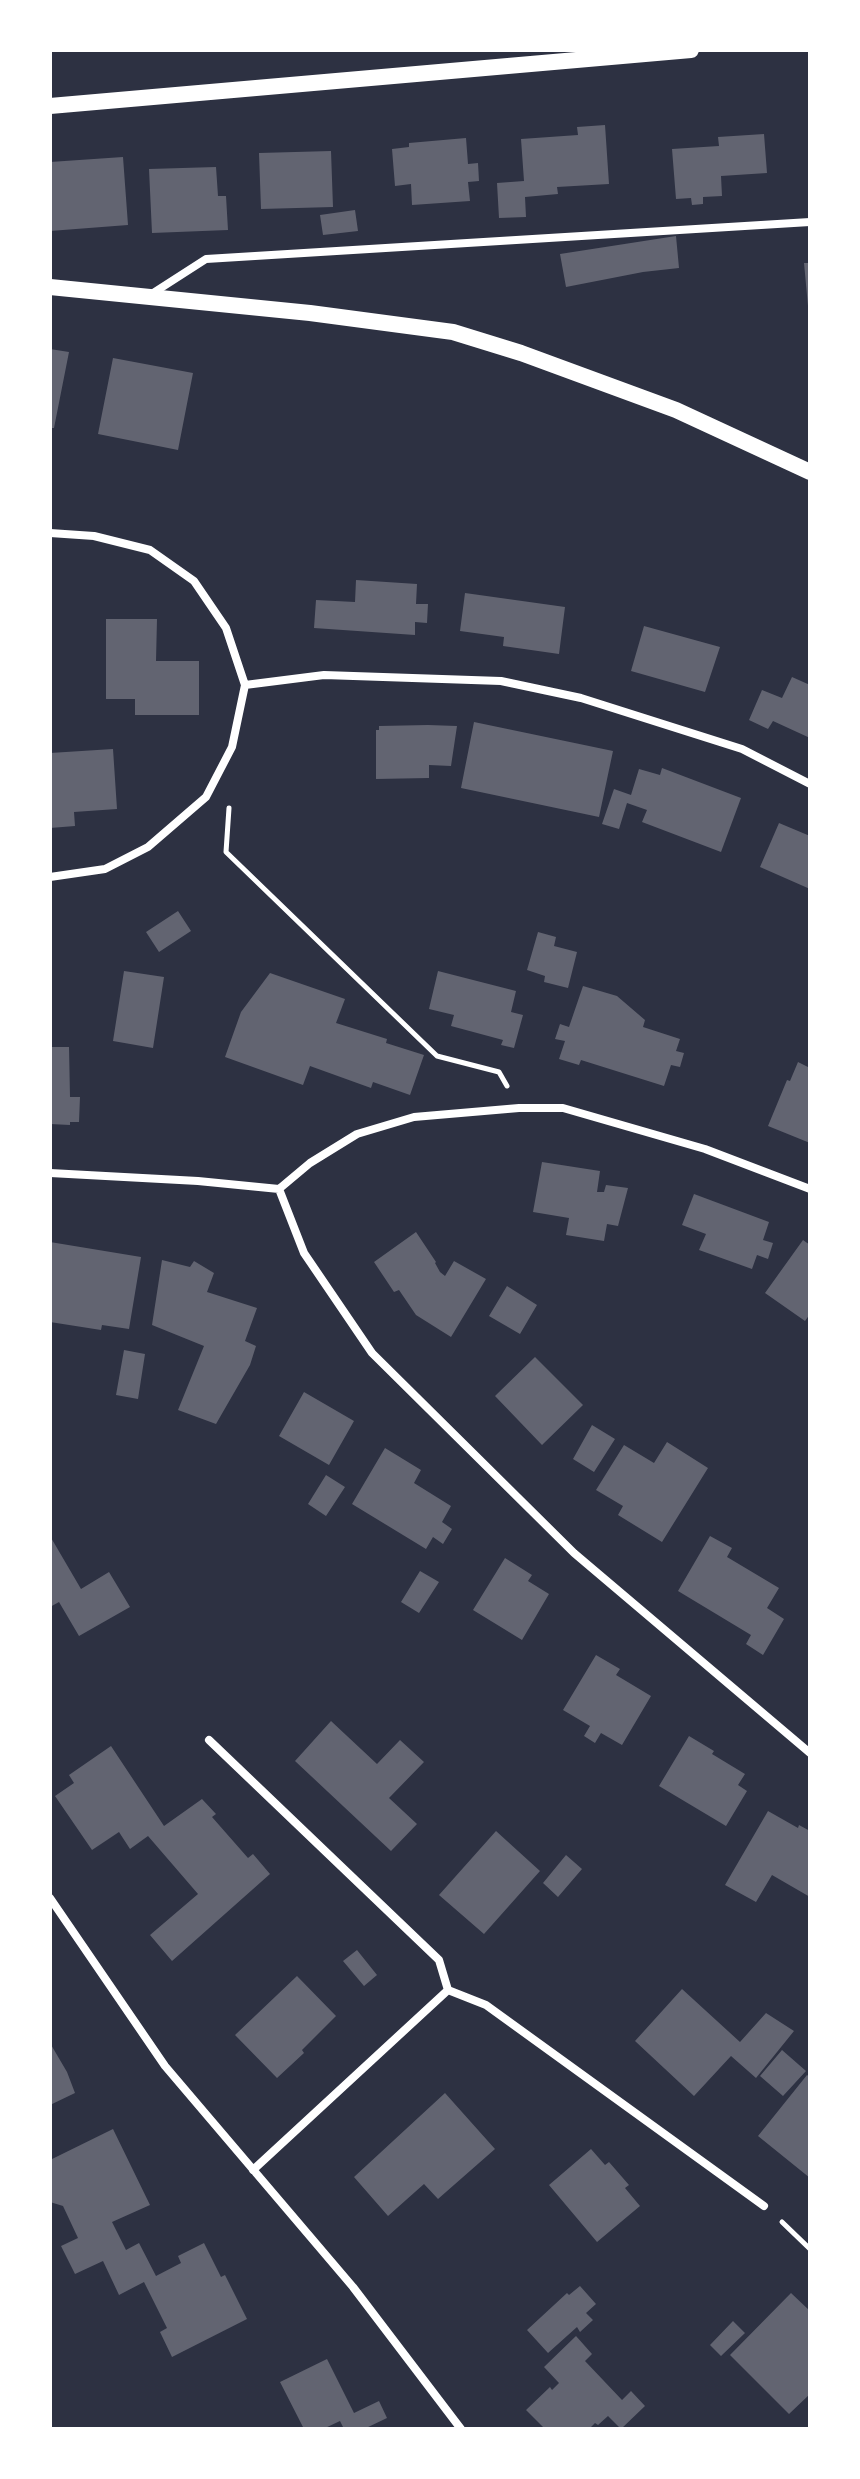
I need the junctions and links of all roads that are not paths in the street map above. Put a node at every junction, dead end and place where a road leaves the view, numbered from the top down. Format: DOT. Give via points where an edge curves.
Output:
graph roads {
  1 [pos="691,50"];
  2 [pos="50,106"];
  3 [pos="810,222"];
  4 [pos="50,287"];
  5 [pos="145,298"];
  6 [pos="810,472"];
  7 [pos="50,533"];
  8 [pos="245,685"];
  9 [pos="810,784"];
  10 [pos="50,877"];
  11 [pos="50,1173"];
  12 [pos="279,1189"];
  13 [pos="810,1189"];
  14 [pos="209,1740"];
  15 [pos="810,1753"];
  16 [pos="50,1898"];
  17 [pos="448,1990"];
  18 [pos="253,2170"];
  19 [pos="764,2206"];
  20 [pos="461,2429"];
  1 -- 2 [label="main road"];
  3 -- 5 [label="street" via="206,259"];
  4 -- 5 [label="main road"];
  5 -- 6 [label="main road" via="453,332 676,410"];
  7 -- 8 [label="street" via="94,536 150,550 194,581 226,628"];
  8 -- 9 [label="street" via="324,675 501,681 581,698 742,749"];
  8 -- 10 [label="street" via="232,747 206,797 148,847 119,862"];
  11 -- 12 [label="street"];
  12 -- 13 [label="street" via="357,1134 414,1117 519,1108 563,1108 618,1123"];
  12 -- 15 [label="street" via="304,1253 372,1353 574,1553"];
  14 -- 17 [label="street" via="439,1960"];
  16 -- 18 [label="street" via="165,2066"];
  17 -- 18 [label="street"];
  17 -- 19 [label="street" via="486,2005"];
  18 -- 20 [label="street" via="353,2287"];
}
